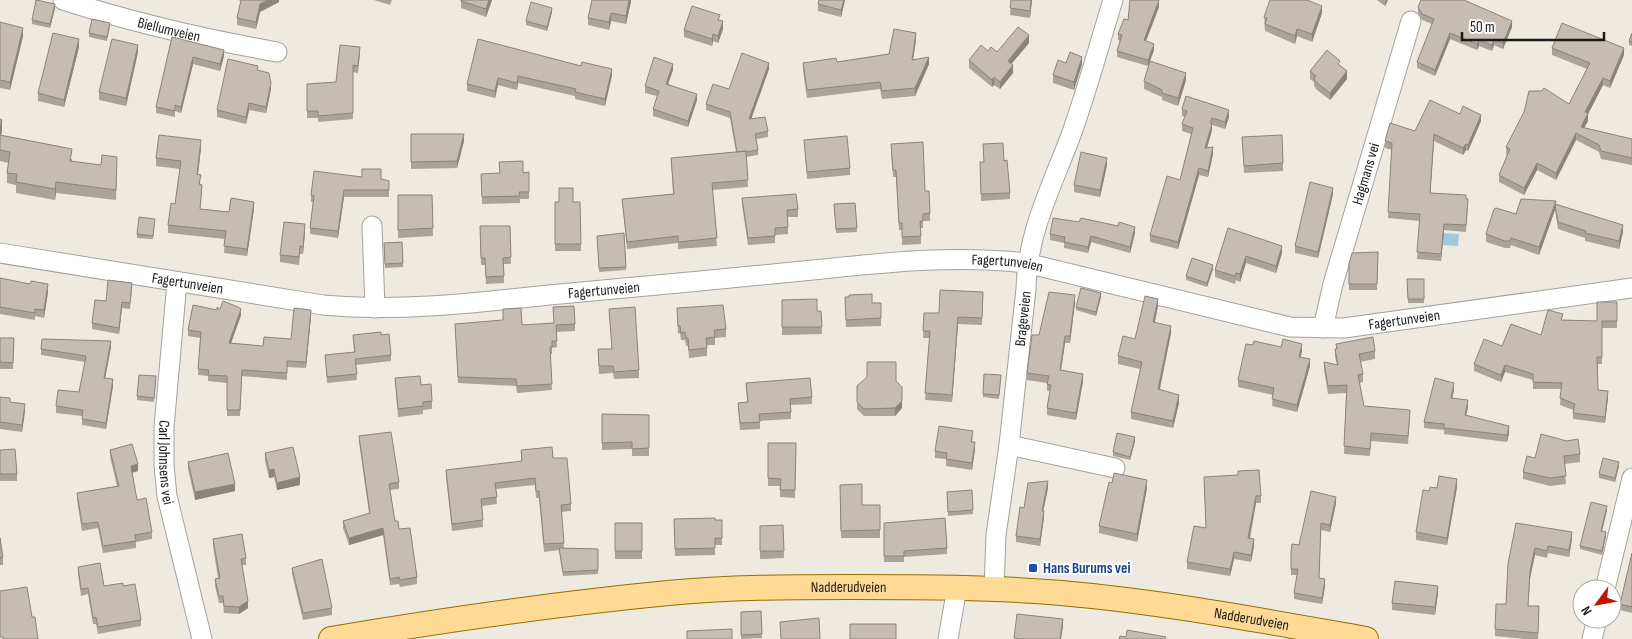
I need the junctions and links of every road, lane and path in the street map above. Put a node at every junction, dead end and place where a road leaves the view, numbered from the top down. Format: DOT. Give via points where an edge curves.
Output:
graph roads {
  1 [pos="64,0"];
  2 [pos="1113,0"];
  3 [pos="1411,21"];
  4 [pos="277,52"];
  5 [pos="372,226"];
  6 [pos="0,253"];
  7 [pos="1026,263"];
  8 [pos="177,282"];
  9 [pos="1632,288"];
  10 [pos="375,308"];
  11 [pos="1323,328"];
  12 [pos="1009,445"];
  13 [pos="1115,468"];
  14 [pos="1632,478"];
  15 [pos="1607,579"];
  16 [pos="957,588"];
  17 [pos="994,589"];
  18 [pos="202,639"];
  19 [pos="331,639"];
  20 [pos="948,639"];
  21 [pos="1366,639"];
  1 -- 4 [label="street, Biellumveien" via="126,20"];
  2 -- 7 [label="street, Brageveien" via="1071,135 1042,206"];
  3 -- 11 [label="street, Hagmans vei" via="1333,284"];
  5 -- 10 [label="street"];
  6 -- 8 [label="street, Fagertunveien"];
  7 -- 10 [label="street, Fagertunveien" via="987,258 936,259 483,302"];
  7 -- 11 [label="street, Fagertunveien" via="1290,328"];
  7 -- 12 [label="street, Brageveien"];
  8 -- 10 [label="street, Fagertunveien" via="323,305"];
  8 -- 18 [label="street, Carl Johnsens vei" via="164,427 164,465 168,496"];
  9 -- 11 [label="street, Fagertunveien" via="1344,328"];
  12 -- 13 [label="street"];
  12 -- 17 [label="street, Brageveien" via="996,534"];
  14 -- 15 [label="street"];
  16 -- 17 [label="main road, Nadderudveien"];
  16 -- 19 [label="main road, Nadderudveien" via="764,587 670,592 535,608"];
  16 -- 20 [label="street"];
  17 -- 21 [label="main road, Nadderudveien" via="1148,602"];
}
